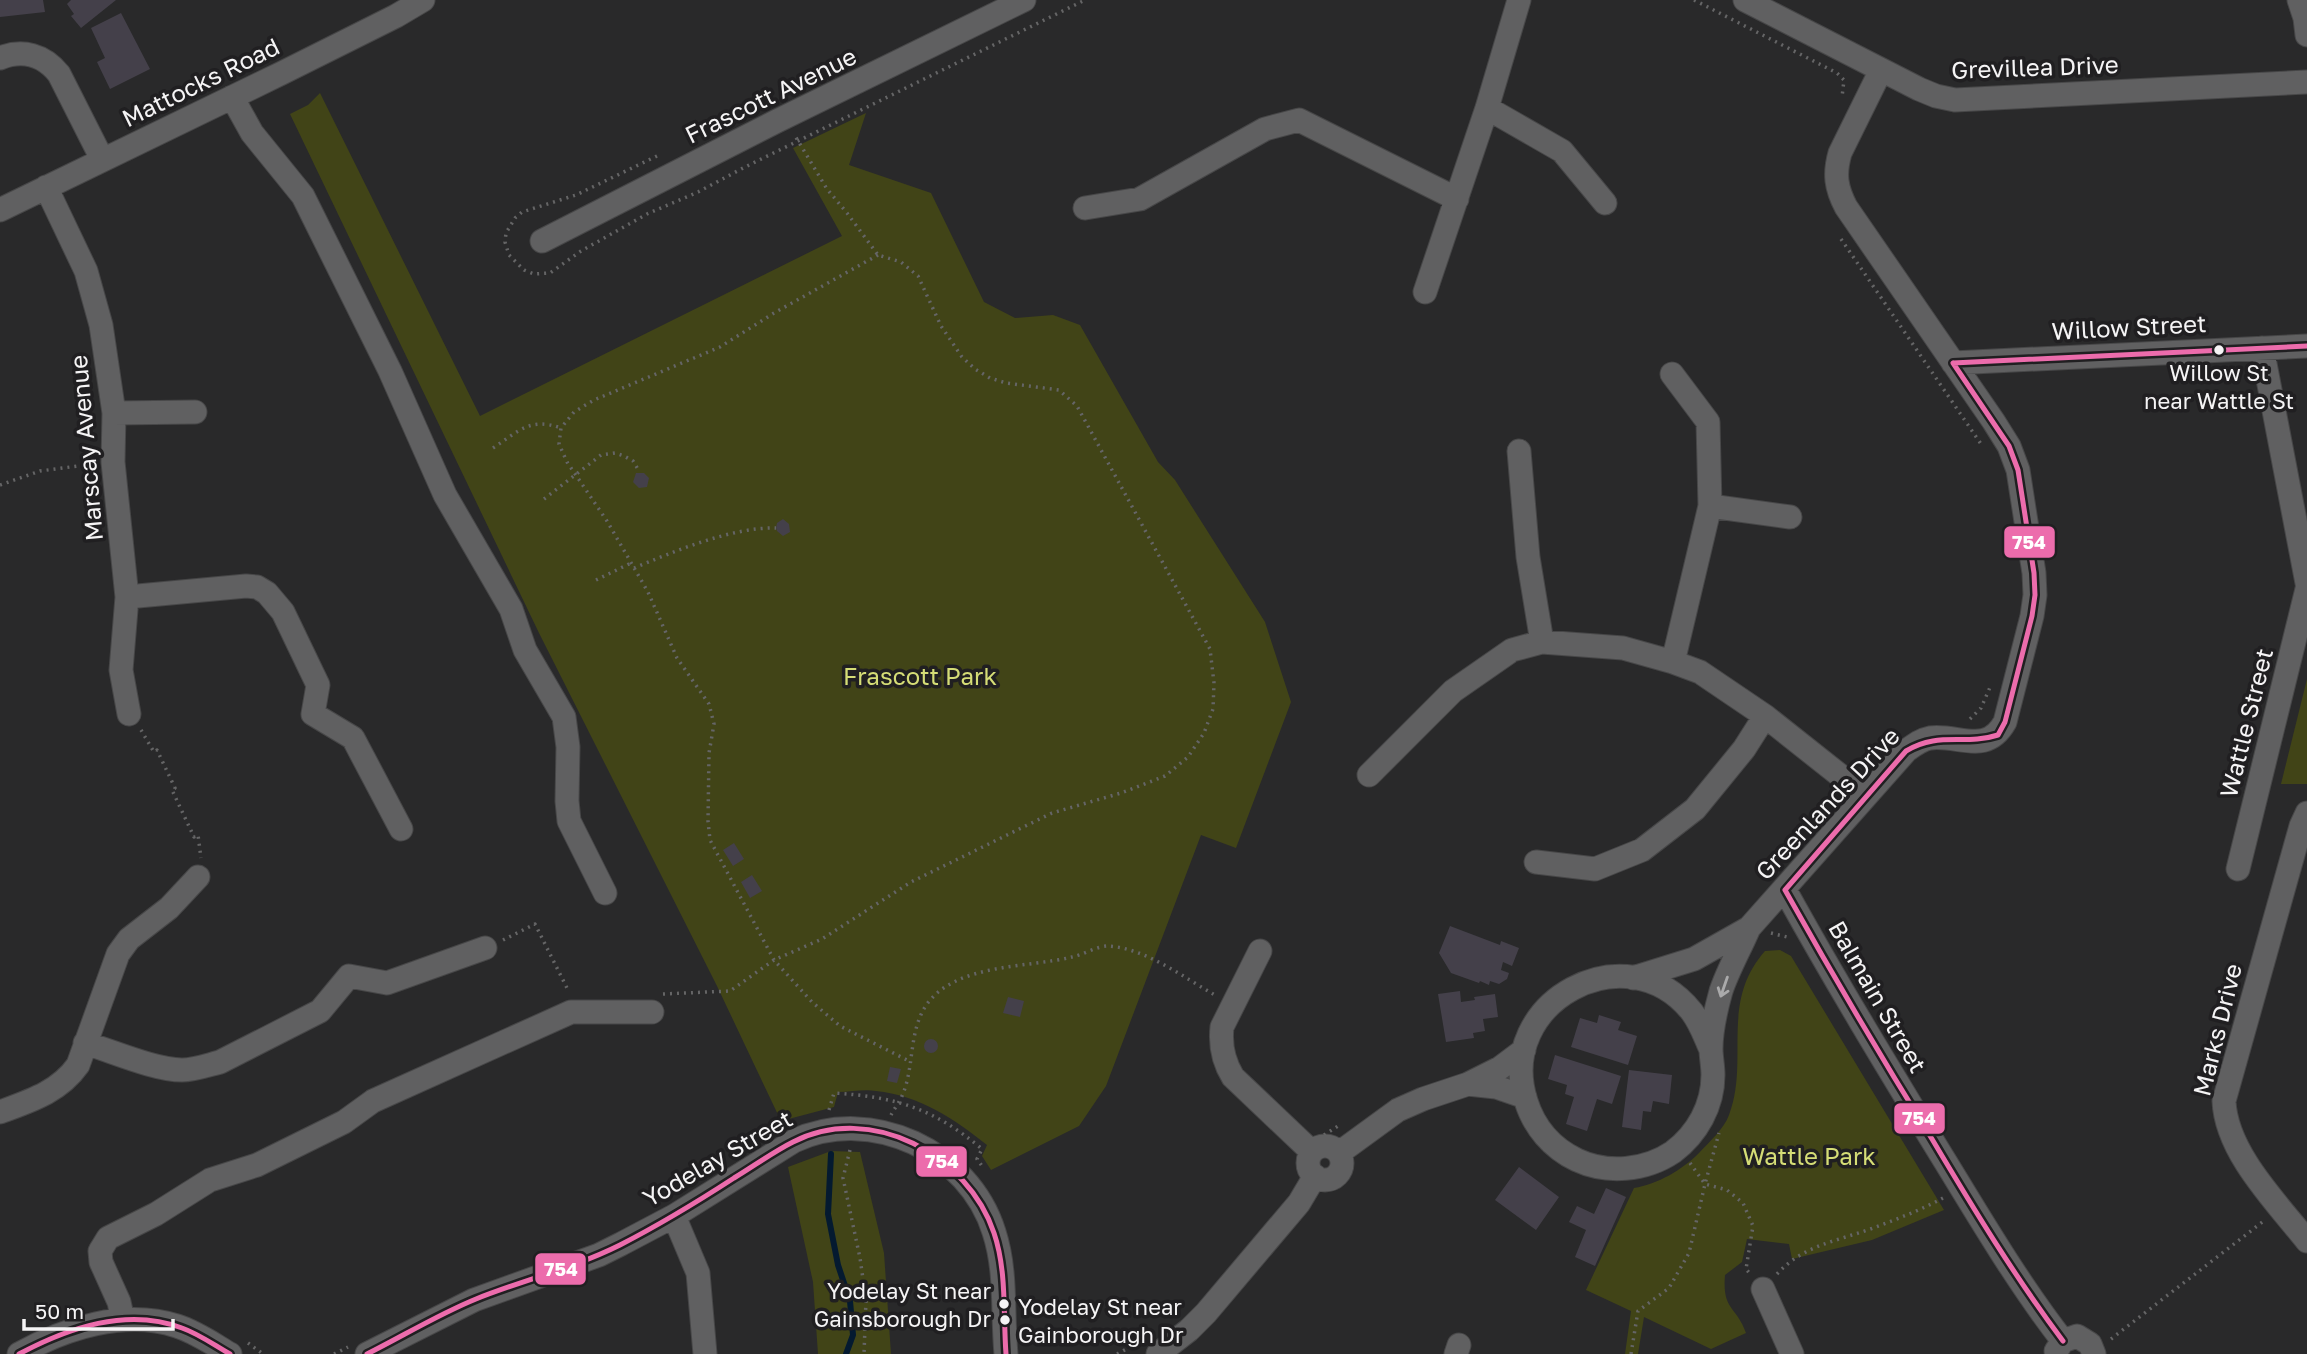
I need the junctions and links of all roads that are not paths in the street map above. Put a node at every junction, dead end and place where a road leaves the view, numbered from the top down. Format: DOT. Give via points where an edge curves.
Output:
graph roads {
  1 [pos="423,0"];
  2 [pos="1024,0"];
  3 [pos="1519,0"];
  4 [pos="1745,0"];
  5 [pos="2299,0"];
  6 [pos="2307,35"];
  7 [pos="0,58"];
  8 [pos="1881,70"];
  9 [pos="2307,82"];
  10 [pos="232,97"];
  11 [pos="1487,108"];
  12 [pos="102,159"];
  13 [pos="46,187"];
  14 [pos="1457,199"];
  15 [pos="1605,203"];
  16 [pos="1085,208"];
  17 [pos="0,210"];
  18 [pos="542,241"];
  19 [pos="1425,292"];
  20 [pos="2307,346"];
  21 [pos="2262,348"];
  22 [pos="1953,363"];
  23 [pos="1672,374"];
  24 [pos="195,412"];
  25 [pos="114,413"];
  26 [pos="1519,451"];
  27 [pos="1710,506"];
  28 [pos="1790,517"];
  29 [pos="2307,583"];
  30 [pos="2307,589"];
  31 [pos="127,597"];
  32 [pos="1542,642"];
  33 [pos="1673,662"];
  34 [pos="129,714"];
  35 [pos="1765,716"];
  36 [pos="1369,775"];
  37 [pos="1866,796"];
  38 [pos="2307,813"];
  39 [pos="401,828"];
  40 [pos="1536,862"];
  41 [pos="2238,869"];
  42 [pos="198,877"];
  43 [pos="1784,890"];
  44 [pos="605,893"];
  45 [pos="1749,928"];
  46 [pos="485,948"];
  47 [pos="1261,951"];
  48 [pos="1633,978"];
  49 [pos="654,1003"];
  50 [pos="86,1043"];
  51 [pos="1524,1050"];
  52 [pos="1711,1050"];
  53 [pos="1468,1084"];
  54 [pos="1525,1097"];
  55 [pos="0,1112"];
  56 [pos="1311,1150"];
  57 [pos="1339,1153"];
  58 [pos="1315,1176"];
  59 [pos="674,1216"];
  60 [pos="2307,1241"];
  61 [pos="1763,1289"];
  62 [pos="123,1320"];
  63 [pos="1150,1347"];
  64 [pos="2059,1347"];
  65 [pos="358,1350"];
  66 [pos="2094,1353"];
  67 [pos="19,1354"];
  68 [pos="230,1354"];
  69 [pos="705,1354"];
  70 [pos="1006,1354"];
  71 [pos="1792,1354"];
  1 -- 10 [label="street, Mattocks Road"];
  2 -- 18 [label="street, Frascott Avenue"];
  3 -- 11 [label="street"];
  4 -- 8 [label="street, Grevillea Drive"];
  5 -- 6 [label="street"];
  7 -- 12 [label="street" via="19,53 49,61"];
  8 -- 9 [label="street, Grevillea Drive" via="1955,100"];
  8 -- 22 [label="street" via="1840,153 1836,182 1846,207"];
  10 -- 12 [label="street, Mattocks Road"];
  10 -- 44 [label="street" via="252,133 303,196 390,371 445,495 511,609 525,650 564,716 569,821"];
  11 -- 14 [label="street"];
  11 -- 15 [label="street" via="1562,151"];
  12 -- 13 [label="street, Mattocks Road"];
  13 -- 17 [label="street, Mattocks Road"];
  13 -- 25 [label="street, Marscay Avenue" via="92,289"];
  14 -- 16 [label="street" via="1300,120 1265,129 1140,198"];
  14 -- 19 [label="street"];
  20 -- 21 [label="street, Willow Street"];
  21 -- 22 [label="street, Willow Street"];
  21 -- 29 [label="street"];
  22 -- 37 [label="street, Greenlands Drive" via="2009,446 2018,470 2034,573 2032,617 1998,735 1985,740 1932,738 1918,742"];
  23 -- 27 [label="street" via="1708,422"];
  24 -- 25 [label="street"];
  25 -- 31 [label="street, Marscay Avenue" via="113,462"];
  26 -- 32 [label="street" via="1528,557"];
  27 -- 28 [label="street"];
  27 -- 33 [label="street"];
  30 -- 41 [label="street, Wattle Street"];
  31 -- 34 [label="street, Marscay Avenue" via="121,670"];
  31 -- 39 [label="street" via="246,586 267,593 283,612 317,685 313,714 354,738"];
  32 -- 33 [label="street" via="1623,648"];
  32 -- 36 [label="street" via="1512,650 1453,691"];
  33 -- 35 [label="street" via="1700,672"];
  35 -- 37 [label="street"];
  35 -- 40 [label="street" via="1744,750 1695,808 1642,850 1595,869"];
  37 -- 43 [label="street, Greenlands Drive"];
  38 -- 60 [label="street, Marks Drive" via="2224,1101 2235,1146"];
  42 -- 50 [label="street" via="169,908 129,939 114,965"];
  43 -- 45 [label="street, Greenlands Drive"];
  43 -- 64 [label="street, Balmain Street" via="1847,1002"];
  45 -- 48 [label="street, Greenlands Drive" via="1694,959"];
  45 -- 52 [label="street, Greenlands Drive, one-way" via="1721,990"];
  46 -- 50 [label="street" via="387,983 349,976 320,1011 205,1066 165,1067"];
  47 -- 56 [label="street" via="1222,1027 1226,1066"];
  48 -- 51 [label="street" via="1594,979 1559,996 1541,1014"];
  48 -- 52 [label="street" via="1656,985 1683,1003 1703,1029"];
  49 -- 62 [label="street" via="571,1012 373,1101 344,1122 257,1165 211,1180 115,1233 100,1251 101,1262"];
  50 -- 55 [label="street" via="78,1065 51,1092"];
  51 -- 53 [label="street"];
  51 -- 54 [label="street"];
  52 -- 54 [label="street" via="1710,1098 1695,1130 1669,1154 1635,1168 1600,1167 1566,1154 1540,1129"];
  53 -- 54 [label="street"];
  53 -- 57 [label="street" via="1398,1110"];
  56 -- 57 [label="street" via="1326,1146"];
  56 -- 58 [label="street" via="1309,1162"];
  57 -- 58 [label="street" via="1341,1168 1335,1177"];
  58 -- 63 [label="street" via="1300,1203 1206,1313 1189,1330"];
  59 -- 65 [label="street, Yodelay Street" via="599,1255"];
  59 -- 69 [label="street" via="698,1273"];
  59 -- 70 [label="street, Yodelay Street" via="794,1141 825,1131 881,1131 923,1147 958,1174 981,1202 993,1229 1002,1265"];
  61 -- 71 [label="street"];
  62 -- 67 [label="street" via="62,1333"];
  62 -- 68 [label="street" via="152,1320 180,1327"];
  64 -- 66 [label="street" via="2077,1336"];
}
